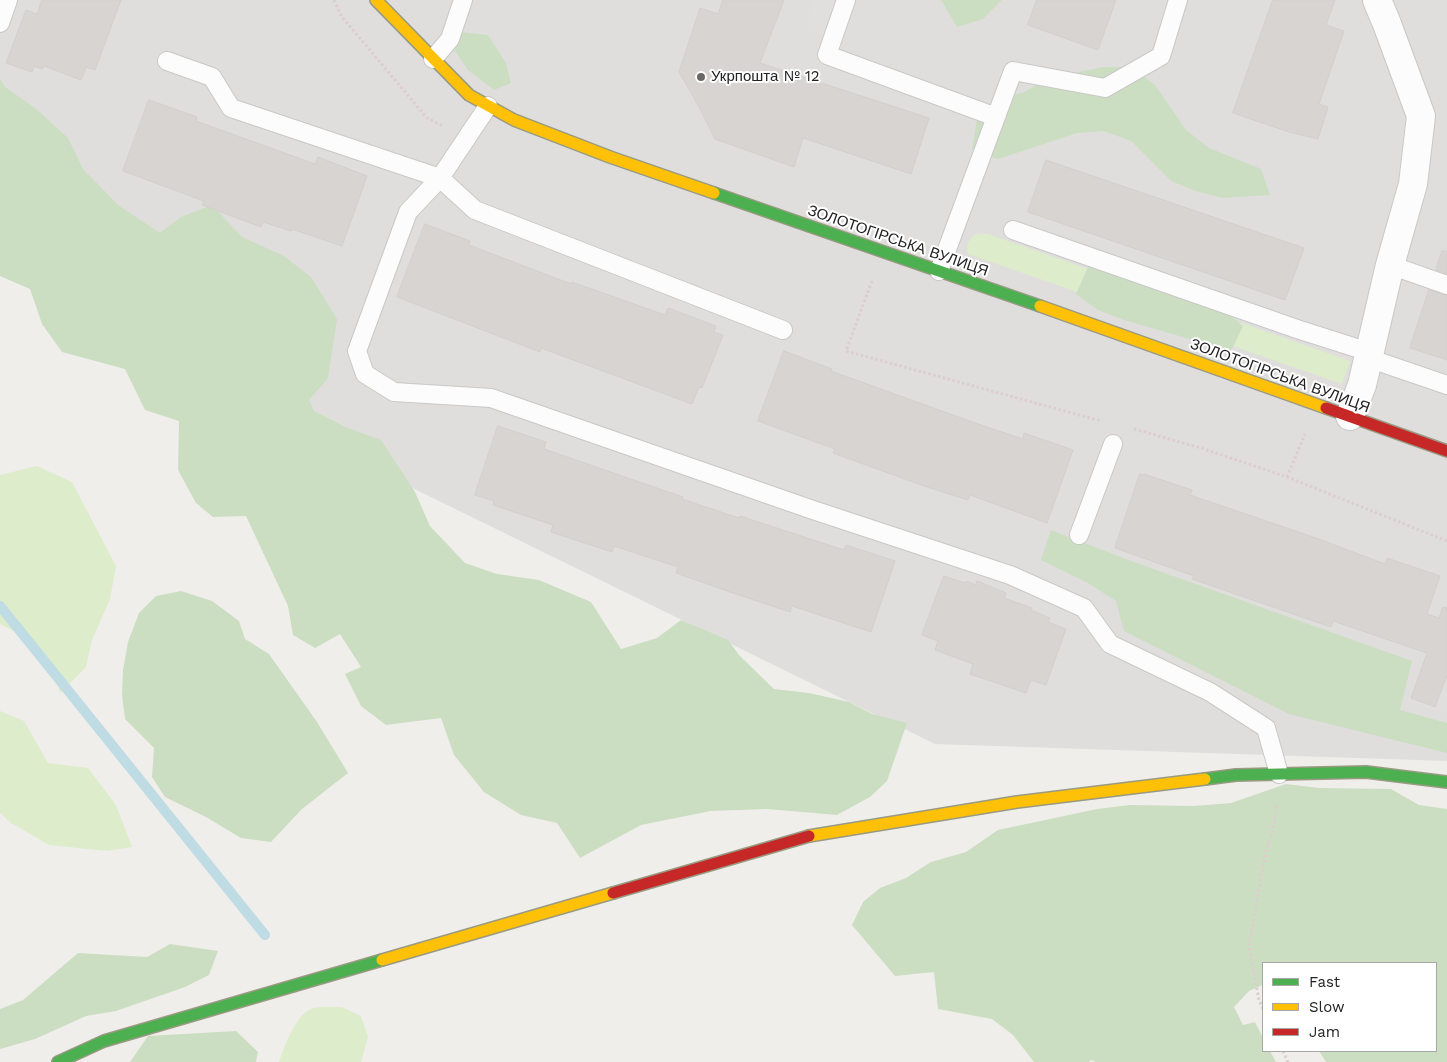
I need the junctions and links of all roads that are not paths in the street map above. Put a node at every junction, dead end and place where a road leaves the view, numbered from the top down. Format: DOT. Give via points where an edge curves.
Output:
graph roads {
  1 [pos="8,0"];
  2 [pos="376,0"];
  3 [pos="463,0"];
  4 [pos="846,0"];
  5 [pos="1178,0"];
  6 [pos="1377,0"];
  7 [pos="0,23"];
  8 [pos="434,59"];
  9 [pos="167,61"];
  10 [pos="488,106"];
  11 [pos="996,117"];
  12 [pos="440,178"];
  13 [pos="1013,230"];
  14 [pos="1390,265"];
  15 [pos="939,271"];
  16 [pos="1447,285"];
  17 [pos="783,330"];
  18 [pos="1368,355"];
  19 [pos="1447,385"];
  20 [pos="1350,416"];
  21 [pos="1113,444"];
  22 [pos="1447,451"];
  23 [pos="1079,535"];
  24 [pos="1279,774"];
  25 [pos="1447,782"];
  26 [pos="58,1062"];
  1 -- 7 [label="lane"];
  2 -- 8 [label="street, ЗОЛОТОГІРСЬКА ВУЛИЦЯ"];
  3 -- 8 [label="lane" via="450,39"];
  4 -- 11 [label="lane" via="827,55"];
  5 -- 11 [label="lane" via="1160,56 1105,88 1013,71"];
  6 -- 14 [label="street" via="1421,116 1413,184"];
  8 -- 10 [label="street, ЗОЛОТОГІРСЬКА ВУЛИЦЯ" via="469,94"];
  9 -- 12 [label="lane" via="212,77 231,108"];
  10 -- 12 [label="lane"];
  10 -- 15 [label="street, ЗОЛОТОГІРСЬКА ВУЛИЦЯ" via="514,120 610,157"];
  11 -- 15 [label="lane"];
  12 -- 17 [label="lane" via="475,210"];
  12 -- 24 [label="lane" via="408,212 357,351 365,374 394,392 490,398 1010,575 1084,608 1110,644 1210,692 1266,728"];
  13 -- 18 [label="lane"];
  14 -- 16 [label="lane"];
  14 -- 18 [label="street"];
  15 -- 20 [label="street, ЗОЛОТОГІРСЬКА ВУЛИЦЯ"];
  18 -- 19 [label="lane"];
  18 -- 20 [label="street" via="1362,385"];
  20 -- 22 [label="street, ЗОЛОТОГІРСЬКА ВУЛИЦЯ"];
  21 -- 23 [label="lane"];
  24 -- 25 [label="street" via="1366,772"];
  24 -- 26 [label="street" via="1236,775 1016,802 817,834 104,1041"];
}
